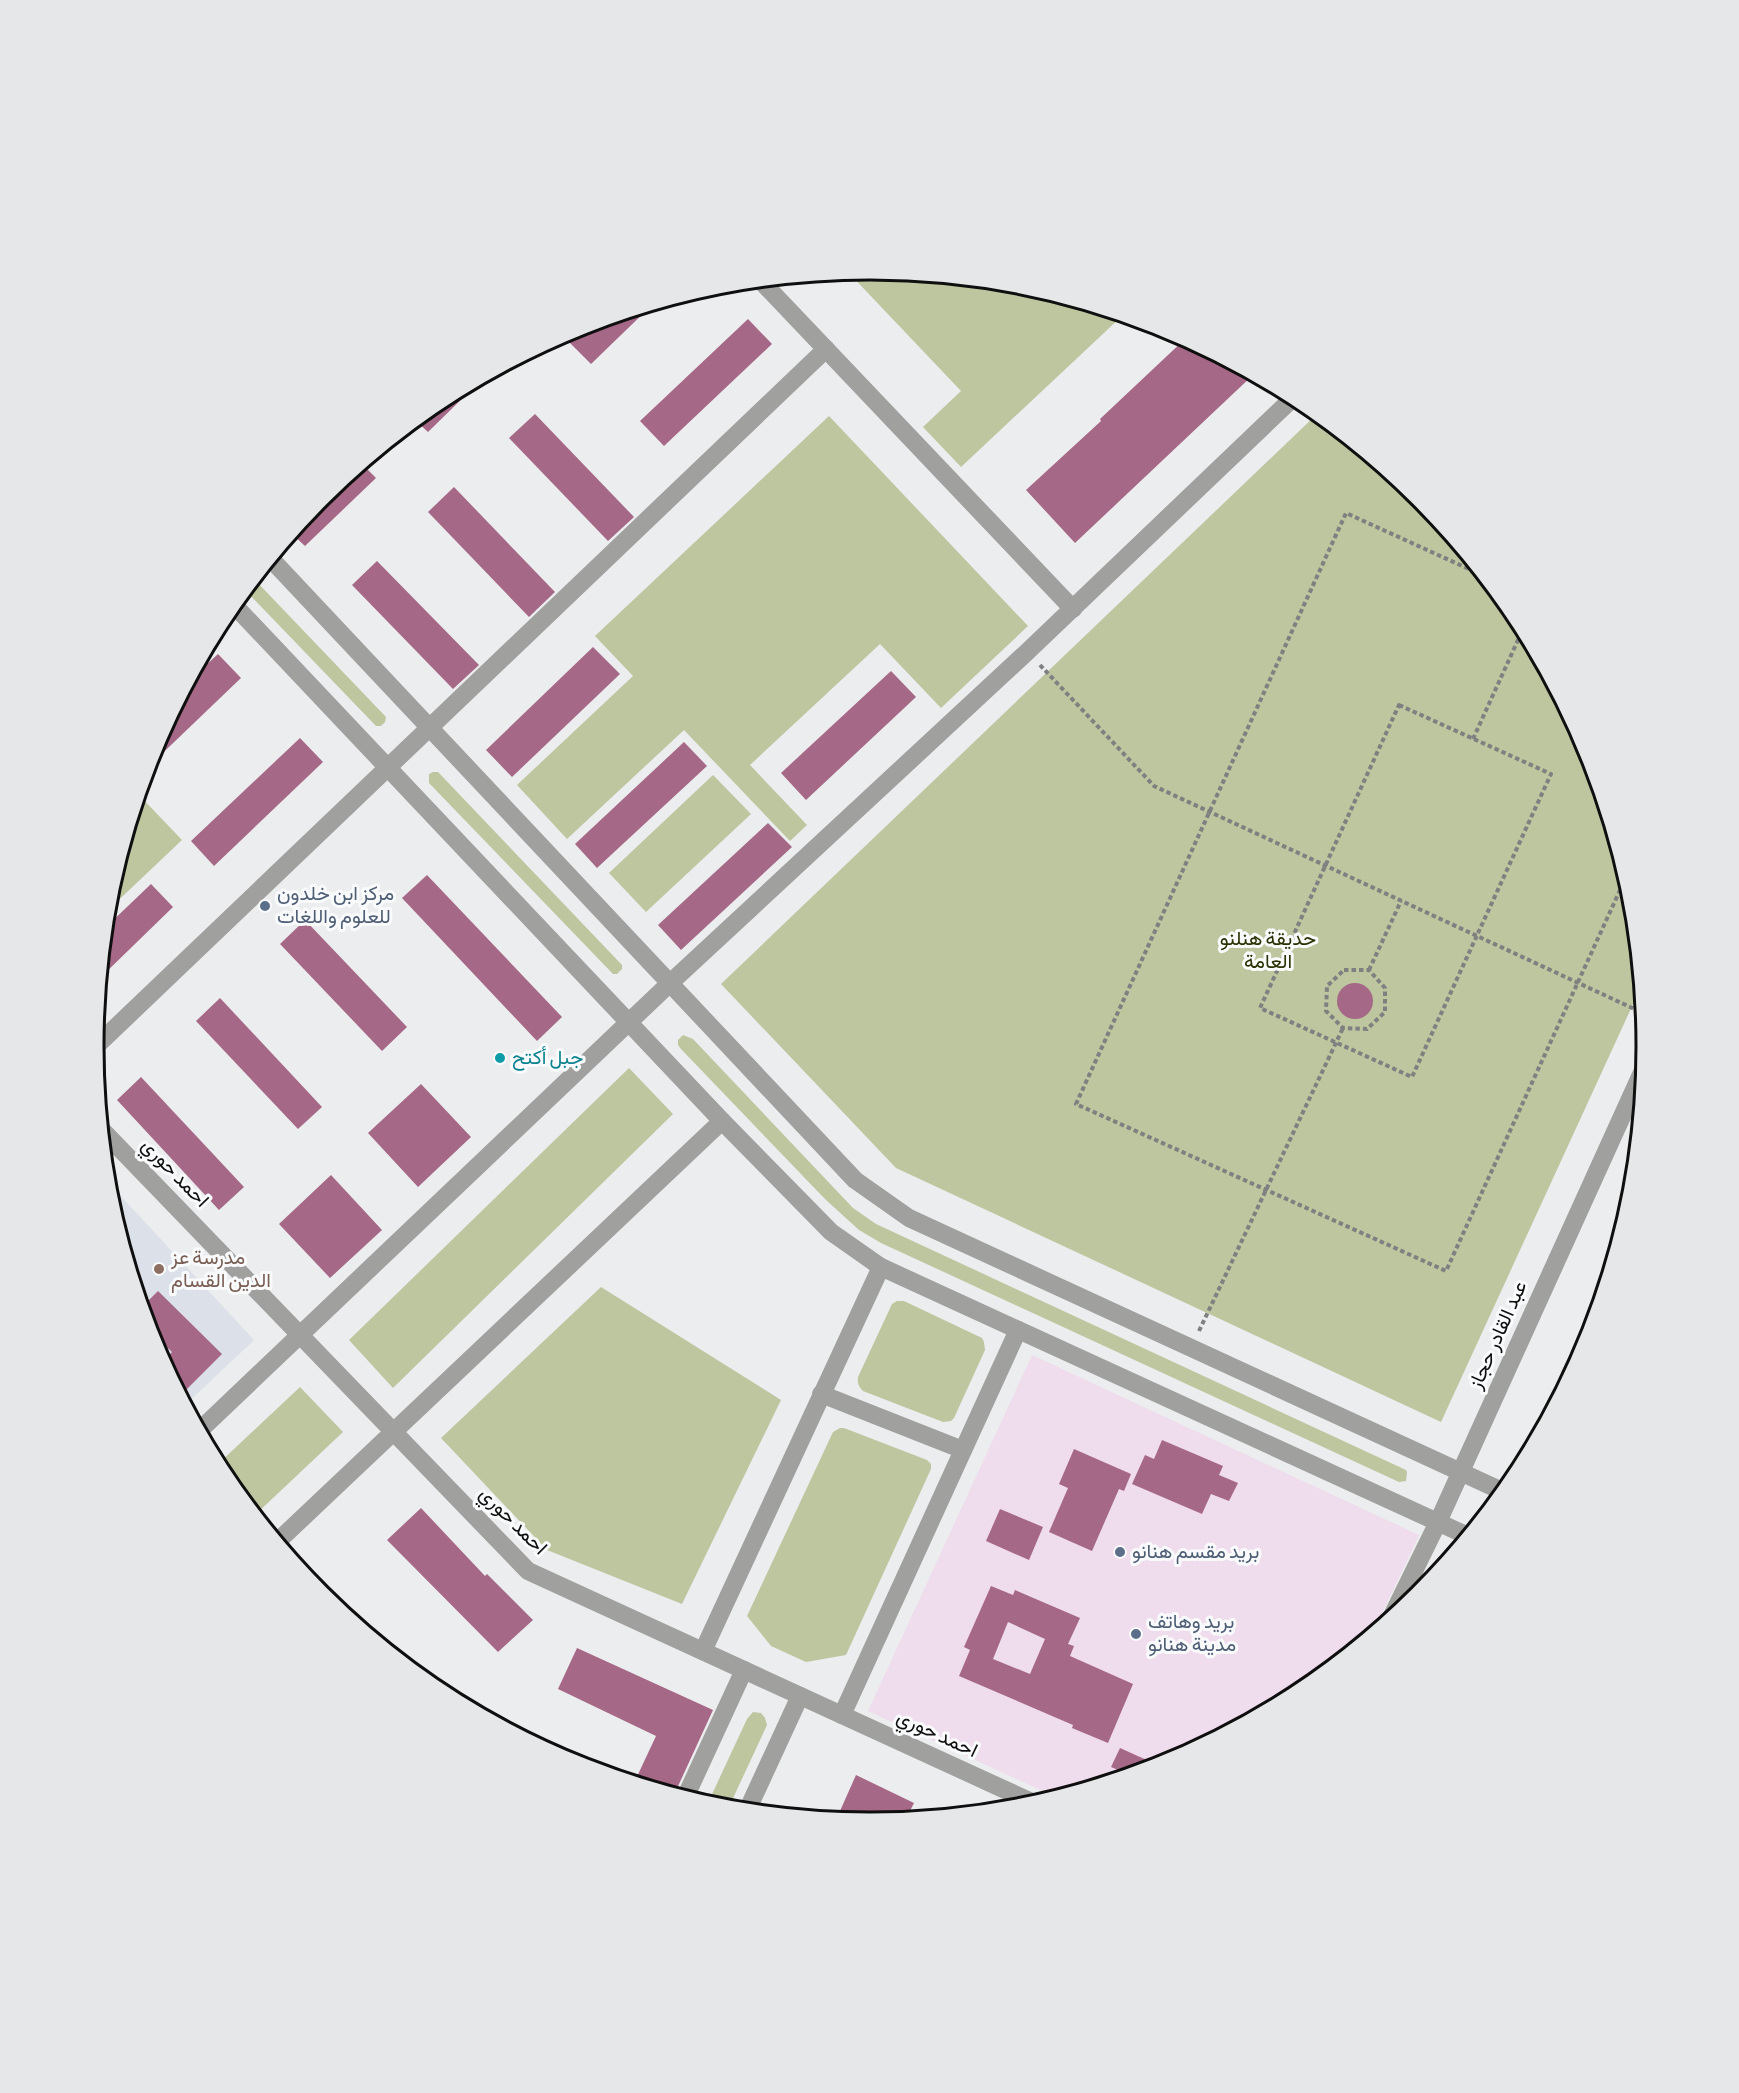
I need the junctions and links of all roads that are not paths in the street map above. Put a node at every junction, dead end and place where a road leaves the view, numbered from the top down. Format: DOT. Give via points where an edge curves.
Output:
graph roads {
  1 [pos="767,287"];
  2 [pos="826,349"];
  3 [pos="1286,404"];
  4 [pos="275,564"];
  5 [pos="1072,609"];
  6 [pos="240,611"];
  7 [pos="430,728"];
  8 [pos="388,768"];
  9 [pos="669,984"];
  10 [pos="629,1023"];
  11 [pos="104,1038"];
  12 [pos="1634,1089"];
  13 [pos="722,1121"];
  14 [pos="109,1137"];
  15 [pos="881,1267"];
  16 [pos="1018,1330"];
  17 [pos="300,1335"];
  18 [pos="821,1394"];
  19 [pos="204,1426"];
  20 [pos="394,1432"];
  21 [pos="963,1450"];
  22 [pos="1460,1472"];
  23 [pos="1495,1488"];
  24 [pos="1438,1522"];
  25 [pos="1461,1533"];
  26 [pos="282,1537"];
  27 [pos="1401,1597"];
  28 [pos="703,1651"];
  29 [pos="744,1670"];
  30 [pos="800,1696"];
  31 [pos="842,1715"];
  32 [pos="689,1790"];
  33 [pos="1023,1797"];
  34 [pos="751,1803"];
  1 -- 2 [label="street"];
  2 -- 5 [label="street"];
  2 -- 7 [label="street"];
  3 -- 5 [label="street"];
  4 -- 7 [label="street"];
  5 -- 9 [label="street"];
  6 -- 8 [label="street"];
  7 -- 8 [label="street"];
  7 -- 9 [label="street"];
  8 -- 10 [label="street"];
  8 -- 11 [label="street"];
  9 -- 10 [label="street"];
  9 -- 22 [label="street" via="855,1180 909,1218"];
  10 -- 13 [label="street"];
  10 -- 17 [label="street"];
  12 -- 22 [label="street, عبد القادر حجاز"];
  13 -- 15 [label="street" via="831,1232"];
  13 -- 20 [label="street"];
  14 -- 17 [label="street, احمد حوري"];
  15 -- 16 [label="street"];
  15 -- 18 [label="street"];
  16 -- 21 [label="street"];
  16 -- 24 [label="street"];
  17 -- 19 [label="street"];
  17 -- 20 [label="street, احمد حوري"];
  18 -- 21 [label="street"];
  18 -- 28 [label="street"];
  20 -- 26 [label="street"];
  20 -- 28 [label="street, احمد حوري" via="528,1571"];
  21 -- 31 [label="street"];
  22 -- 23 [label="street"];
  22 -- 24 [label="street, عبد القادر حجاز"];
  24 -- 25 [label="street"];
  24 -- 27 [label="street, عبد القادر حجاز"];
  28 -- 29 [label="street, احمد حوري"];
  29 -- 30 [label="street, احمد حوري"];
  29 -- 32 [label="street"];
  30 -- 31 [label="street, احمد حوري"];
  30 -- 34 [label="street"];
  31 -- 33 [label="street, احمد حوري"];
}
